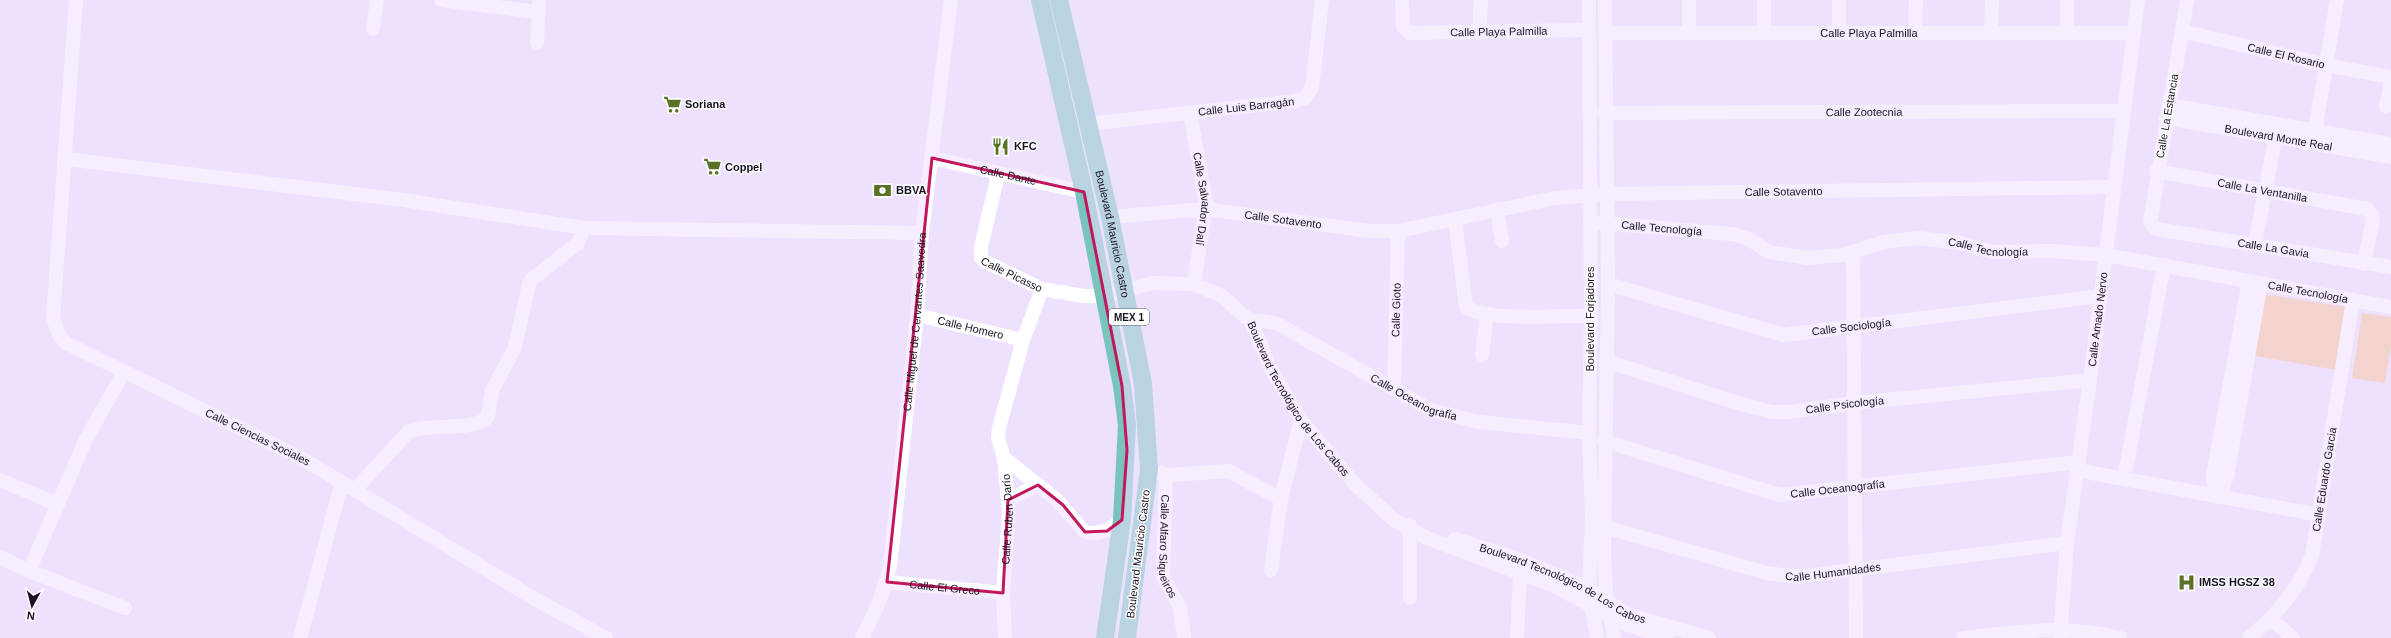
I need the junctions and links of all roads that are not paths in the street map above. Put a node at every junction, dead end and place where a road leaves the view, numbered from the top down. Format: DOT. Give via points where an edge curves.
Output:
graph roads {
  1 [pos="76,0"];
  2 [pos="376,0"];
  3 [pos="441,0"];
  4 [pos="951,0"];
  5 [pos="1040,0"];
  6 [pos="1059,0"];
  7 [pos="1322,0"];
  8 [pos="1402,0"];
  9 [pos="1481,0"];
  10 [pos="1589,0"];
  11 [pos="1605,0"];
  12 [pos="1689,0"];
  13 [pos="1764,0"];
  14 [pos="1839,0"];
  15 [pos="1916,0"];
  16 [pos="1992,0"];
  17 [pos="2068,0"];
  18 [pos="2138,0"];
  19 [pos="2187,0"];
  20 [pos="2337,0"];
  21 [pos="538,6"];
  22 [pos="373,29"];
  23 [pos="1588,30"];
  24 [pos="2182,31"];
  25 [pos="1479,33"];
  26 [pos="1605,33"];
  27 [pos="1689,33"];
  28 [pos="1764,33"];
  29 [pos="1839,33"];
  30 [pos="1915,33"];
  31 [pos="1991,33"];
  32 [pos="2068,33"];
  33 [pos="2134,33"];
  34 [pos="537,43"];
  35 [pos="2326,65"];
  36 [pos="2391,77"];
  37 [pos="2391,83"];
  38 [pos="2386,106"];
  39 [pos="2124,112"];
  40 [pos="2167,112"];
  41 [pos="1190,113"];
  42 [pos="1604,113"];
  43 [pos="1087,124"];
  44 [pos="2277,131"];
  45 [pos="2314,131"];
  46 [pos="2391,144"];
  47 [pos="2391,157"];
  48 [pos="932,158"];
  49 [pos="66,159"];
  50 [pos="2156,171"];
  51 [pos="998,174"];
  52 [pos="2114,187"];
  53 [pos="2265,190"];
  54 [pos="1084,192"];
  55 [pos="1605,194"];
  56 [pos="1588,195"];
  57 [pos="1205,209"];
  58 [pos="1497,209"];
  59 [pos="1110,217"];
  60 [pos="1455,219"];
  61 [pos="1590,222"];
  62 [pos="1606,223"];
  63 [pos="584,228"];
  64 [pos="2156,229"];
  65 [pos="1398,231"];
  66 [pos="922,233"];
  67 [pos="1502,241"];
  68 [pos="2255,244"];
  69 [pos="1853,252"];
  70 [pos="2106,255"];
  71 [pos="2364,264"];
  72 [pos="2164,265"];
  73 [pos="2391,267"];
  74 [pos="2255,282"];
  75 [pos="1194,284"];
  76 [pos="1608,284"];
  77 [pos="1042,288"];
  78 [pos="1124,291"];
  79 [pos="1104,296"];
  80 [pos="2101,296"];
  81 [pos="2353,300"];
  82 [pos="2391,307"];
  83 [pos="1487,314"];
  84 [pos="917,316"];
  85 [pos="1591,316"];
  86 [pos="1251,322"];
  87 [pos="1853,328"];
  88 [pos="1023,340"];
  89 [pos="1482,355"];
  90 [pos="1606,361"];
  91 [pos="124,372"];
  92 [pos="2090,380"];
  93 [pos="1394,390"];
  94 [pos="1854,403"];
  95 [pos="1301,420"];
  96 [pos="1589,433"];
  97 [pos="1604,441"];
  98 [pos="1004,458"];
  99 [pos="2078,466"];
  100 [pos="1149,469"];
  101 [pos="1166,474"];
  102 [pos="2124,479"];
  103 [pos="0,480"];
  104 [pos="342,482"];
  105 [pos="1038,485"];
  106 [pos="1855,486"];
  107 [pos="355,490"];
  108 [pos="2218,497"];
  109 [pos="1281,499"];
  110 [pos="1008,500"];
  111 [pos="57,504"];
  112 [pos="2320,515"];
  113 [pos="1122,520"];
  114 [pos="1410,528"];
  115 [pos="1605,528"];
  116 [pos="2067,543"];
  117 [pos="0,557"];
  118 [pos="1271,570"];
  119 [pos="1855,570"];
  120 [pos="29,571"];
  121 [pos="1520,573"];
  122 [pos="887,582"];
  123 [pos="1589,590"];
  124 [pos="1003,593"];
  125 [pos="1410,598"];
  126 [pos="1592,606"];
  127 [pos="125,608"];
  128 [pos="1610,610"];
  129 [pos="2272,620"];
  130 [pos="2060,636"];
  131 [pos="300,638"];
  132 [pos="606,638"];
  133 [pos="862,638"];
  134 [pos="1005,638"];
  135 [pos="1105,638"];
  136 [pos="1127,638"];
  137 [pos="1184,638"];
  138 [pos="1517,638"];
  139 [pos="1597,638"];
  140 [pos="1614,638"];
  141 [pos="1668,638"];
  142 [pos="1709,638"];
  143 [pos="1856,638"];
  144 [pos="1963,638"];
  145 [pos="2120,638"];
  146 [pos="2249,638"];
  147 [pos="2293,638"];
  1 -- 49 [label="street, Calle Ciencias Sociales"];
  2 -- 22 [label="street"];
  3 -- 21 [label="street"];
  4 -- 48 [label="street, Calle Miguel de Cervantes Saavedra"];
  5 -- 54 [label="main road, Boulevard Mauricio Castro / MEX 1"];
  6 -- 43 [label="main road, Boulevard Mauricio Castro / MEX 1"];
  7 -- 41 [label="street, Calle Luis Barragán" via="1312,88 1305,98"];
  8 -- 25 [label="street, Calle Playa Palmilla" via="1402,27 1410,33"];
  9 -- 25 [label="street"];
  10 -- 23 [label="street, Boulevard Forjadores"];
  11 -- 26 [label="street, Boulevard Forjadores"];
  12 -- 27 [label="street"];
  13 -- 28 [label="street"];
  14 -- 29 [label="street"];
  15 -- 30 [label="street"];
  16 -- 31 [label="street"];
  17 -- 32 [label="street"];
  18 -- 33 [label="street, Calle Amado Nervo"];
  19 -- 24 [label="street, Calle La Estancia"];
  20 -- 35 [label="street"];
  21 -- 34 [label="street"];
  23 -- 25 [label="street, Calle Playa Palmilla"];
  23 -- 56 [label="street, Boulevard Forjadores"];
  24 -- 35 [label="street, Calle El Rosario"];
  24 -- 40 [label="street, Calle La Estancia"];
  26 -- 27 [label="street, Calle Playa Palmilla"];
  26 -- 42 [label="street, Boulevard Forjadores"];
  27 -- 28 [label="street, Calle Playa Palmilla"];
  28 -- 29 [label="street, Calle Playa Palmilla"];
  29 -- 30 [label="street, Calle Playa Palmilla"];
  30 -- 31 [label="street, Calle Playa Palmilla"];
  31 -- 32 [label="street, Calle Playa Palmilla"];
  32 -- 33 [label="street, Calle Playa Palmilla"];
  33 -- 39 [label="street, Calle Amado Nervo"];
  35 -- 36 [label="street, Calle El Rosario"];
  35 -- 45 [label="street"];
  37 -- 38 [label="street"];
  39 -- 42 [label="street, Calle Zootecnia"];
  39 -- 52 [label="street, Calle Amado Nervo"];
  40 -- 44 [label="street, Boulevard Monte Real"];
  40 -- 50 [label="street, Calle La Estancia"];
  41 -- 43 [label="street, Calle Luis Barragán"];
  41 -- 57 [label="street, Calle Salvador Dalí" via="1206,197"];
  42 -- 55 [label="street, Boulevard Forjadores"];
  43 -- 59 [label="main road, Boulevard Mauricio Castro / MEX 1"];
  44 -- 45 [label="street, Boulevard Monte Real"];
  44 -- 47 [label="street, Boulevard Monte Real"];
  44 -- 53 [label="street"];
  45 -- 46 [label="street, Boulevard Monte Real"];
  48 -- 51 [label="street, Calle Dante"];
  48 -- 66 [label="street, Calle Miguel de Cervantes Saavedra"];
  49 -- 63 [label="street" via="402,200"];
  49 -- 91 [label="street, Calle Ciencias Sociales" via="53,325 66,342"];
  50 -- 53 [label="street, Calle La Ventanilla"];
  50 -- 64 [label="street, Calle La Estancia" via="2150,222"];
  51 -- 54 [label="street, Calle Dante"];
  51 -- 77 [label="street, Calle Picasso" via="981,247 981,258"];
  52 -- 55 [label="street, Calle Sotavento"];
  52 -- 70 [label="street, Calle Amado Nervo"];
  53 -- 68 [label="street"];
  53 -- 71 [label="street, Calle La Ventanilla" via="2368,209 2373,220"];
  54 -- 79 [label="main road, Boulevard Mauricio Castro / MEX 1"];
  55 -- 56 [label="street, Calle Sotavento"];
  55 -- 62 [label="street, Boulevard Forjadores"];
  56 -- 58 [label="street, Calle Sotavento" via="1554,198"];
  56 -- 61 [label="street, Boulevard Forjadores"];
  57 -- 59 [label="street, Calle Sotavento"];
  57 -- 65 [label="street, Calle Sotavento" via="1369,231"];
  57 -- 75 [label="street, Calle Salvador Dalí"];
  58 -- 60 [label="street, Calle Sotavento"];
  58 -- 67 [label="street"];
  59 -- 78 [label="main road, Boulevard Mauricio Castro / MEX 1"];
  60 -- 65 [label="street, Calle Sotavento"];
  60 -- 83 [label="street" via="1466,307 1473,312"];
  61 -- 62 [label="street, Calle Tecnología"];
  61 -- 85 [label="street, Boulevard Forjadores"];
  62 -- 69 [label="street, Calle Tecnología" via="1738,235 1769,252 1792,257 1822,258"];
  62 -- 76 [label="street, Boulevard Forjadores"];
  63 -- 66 [label="street"];
  63 -- 107 [label="street" via="578,243 529,284 515,347 492,391 488,417 469,424 409,431"];
  64 -- 68 [label="street, Calle La Gavia"];
  65 -- 93 [label="street, Calle Gioto"];
  66 -- 84 [label="street, Calle Miguel de Cervantes Saavedra"];
  68 -- 71 [label="street, Calle La Gavia"];
  69 -- 70 [label="street, Calle Tecnología" via="1884,242 1919,238 1960,243 1992,252 2053,251"];
  69 -- 87 [label="street"];
  70 -- 72 [label="street, Calle Tecnología"];
  70 -- 80 [label="street, Calle Amado Nervo"];
  71 -- 73 [label="street, Calle La Gavia"];
  72 -- 74 [label="street, Calle Tecnología"];
  72 -- 102 [label="street"];
  74 -- 81 [label="street, Calle Tecnología"];
  74 -- 108 [label="street" via="2213,475"];
  75 -- 78 [label="street, Boulevard Tecnológico de Los Cabos" via="1153,283"];
  75 -- 86 [label="street, Boulevard Tecnológico de Los Cabos" via="1230,301"];
  76 -- 87 [label="street, Calle Sociología" via="1784,335"];
  76 -- 90 [label="street, Boulevard Forjadores"];
  77 -- 79 [label="street, Calle Picasso" via="1084,296"];
  77 -- 88 [label="street, Calle Ruben Darío"];
  78 -- 79 [label="street, Boulevard Tecnológico de Los Cabos"];
  78 -- 100 [label="main road, Boulevard Mauricio Castro / MEX 1" via="1143,384"];
  79 -- 113 [label="main road, Boulevard Mauricio Castro / MEX 1" via="1127,425"];
  80 -- 87 [label="street, Calle Sociología"];
  80 -- 92 [label="street, Calle Amado Nervo"];
  81 -- 82 [label="street, Calle Tecnología"];
  81 -- 112 [label="street, Calle Eduardo Garcia"];
  83 -- 85 [label="street"];
  83 -- 89 [label="street"];
  84 -- 88 [label="street, Calle Homero"];
  84 -- 122 [label="street, Calle Miguel de Cervantes Saavedra"];
  85 -- 96 [label="street, Boulevard Forjadores"];
  86 -- 93 [label="street, Calle Oceanografía" via="1278,324"];
  86 -- 95 [label="street, Boulevard Tecnológico de Los Cabos" via="1272,371"];
  87 -- 94 [label="street"];
  88 -- 98 [label="street, Calle Ruben Darío" via="1000,419 998,438"];
  90 -- 94 [label="street, Calle Psicología" via="1772,412"];
  90 -- 97 [label="street, Boulevard Forjadores"];
  91 -- 104 [label="street, Calle Ciencias Sociales" via="303,459"];
  91 -- 111 [label="street" via="86,439"];
  92 -- 94 [label="street, Calle Psicología"];
  92 -- 99 [label="street, Calle Amado Nervo"];
  93 -- 96 [label="street, Calle Oceanografía" via="1431,410 1454,417 1521,428"];
  94 -- 106 [label="street"];
  95 -- 109 [label="street"];
  95 -- 114 [label="street, Boulevard Tecnológico de Los Cabos" via="1355,484 1394,520"];
  96 -- 123 [label="street, Boulevard Forjadores" via="1592,518"];
  97 -- 106 [label="street, Calle Oceanografía" via="1780,495"];
  97 -- 115 [label="street, Boulevard Forjadores"];
  98 -- 105 [label="street"];
  98 -- 110 [label="street, Calle Ruben Darío"];
  99 -- 102 [label="street, Calle Oceanografía"];
  99 -- 106 [label="street, Calle Oceanografía"];
  99 -- 116 [label="street, Calle Amado Nervo"];
  100 -- 101 [label="street"];
  100 -- 136 [label="main road, Boulevard Mauricio Castro / MEX 1"];
  101 -- 109 [label="street" via="1228,471"];
  101 -- 137 [label="street, Calle Alfaro Siqueiros" via="1163,574 1180,607"];
  102 -- 108 [label="street, Calle Oceanografía"];
  103 -- 111 [label="street"];
  104 -- 107 [label="street, Calle Ciencias Sociales"];
  104 -- 131 [label="street"];
  105 -- 110 [label="street"];
  105 -- 113 [label="street" via="1063,505 1085,532 1092,534 1107,531"];
  106 -- 119 [label="street"];
  107 -- 132 [label="street, Calle Ciencias Sociales" via="535,599"];
  108 -- 112 [label="street, Calle Oceanografía"];
  109 -- 118 [label="street"];
  110 -- 124 [label="street, Calle Ruben Darío"];
  111 -- 120 [label="street"];
  112 -- 129 [label="street, Calle Eduardo Garcia" via="2306,572"];
  113 -- 135 [label="main road, Boulevard Mauricio Castro / MEX 1"];
  114 -- 121 [label="street, Boulevard Tecnológico de Los Cabos"];
  114 -- 123 [label="street, Boulevard Tecnológico de Los Cabos" via="1512,557"];
  114 -- 125 [label="street"];
  115 -- 119 [label="street, Calle Humanidades" via="1781,576 1797,577"];
  115 -- 128 [label="street, Boulevard Forjadores" via="1605,575"];
  116 -- 119 [label="street, Calle Humanidades"];
  116 -- 130 [label="street, Calle Amado Nervo"];
  117 -- 120 [label="street"];
  119 -- 143 [label="street"];
  120 -- 127 [label="street"];
  121 -- 126 [label="street, Boulevard Tecnológico de Los Cabos" via="1554,586"];
  121 -- 138 [label="street"];
  122 -- 124 [label="street, Calle El Greco"];
  122 -- 133 [label="street, Calle Miguel de Cervantes Saavedra"];
  123 -- 126 [label="street, Boulevard Forjadores"];
  123 -- 128 [label="street, Boulevard Tecnológico de Los Cabos"];
  124 -- 134 [label="street, Calle Ruben Darío"];
  126 -- 128 [label="street, Boulevard Tecnológico de Los Cabos"];
  126 -- 139 [label="street, Boulevard Forjadores"];
  128 -- 140 [label="street, Boulevard Forjadores"];
  128 -- 141 [label="street, Boulevard Tecnológico de Los Cabos" via="1628,625"];
  128 -- 142 [label="street, Boulevard Tecnológico de Los Cabos" via="1619,610"];
  129 -- 146 [label="street, Calle Eduardo Garcia"];
  129 -- 147 [label="street"];
  130 -- 144 [label="street" via="2030,630"];
  130 -- 145 [label="street"];
}
